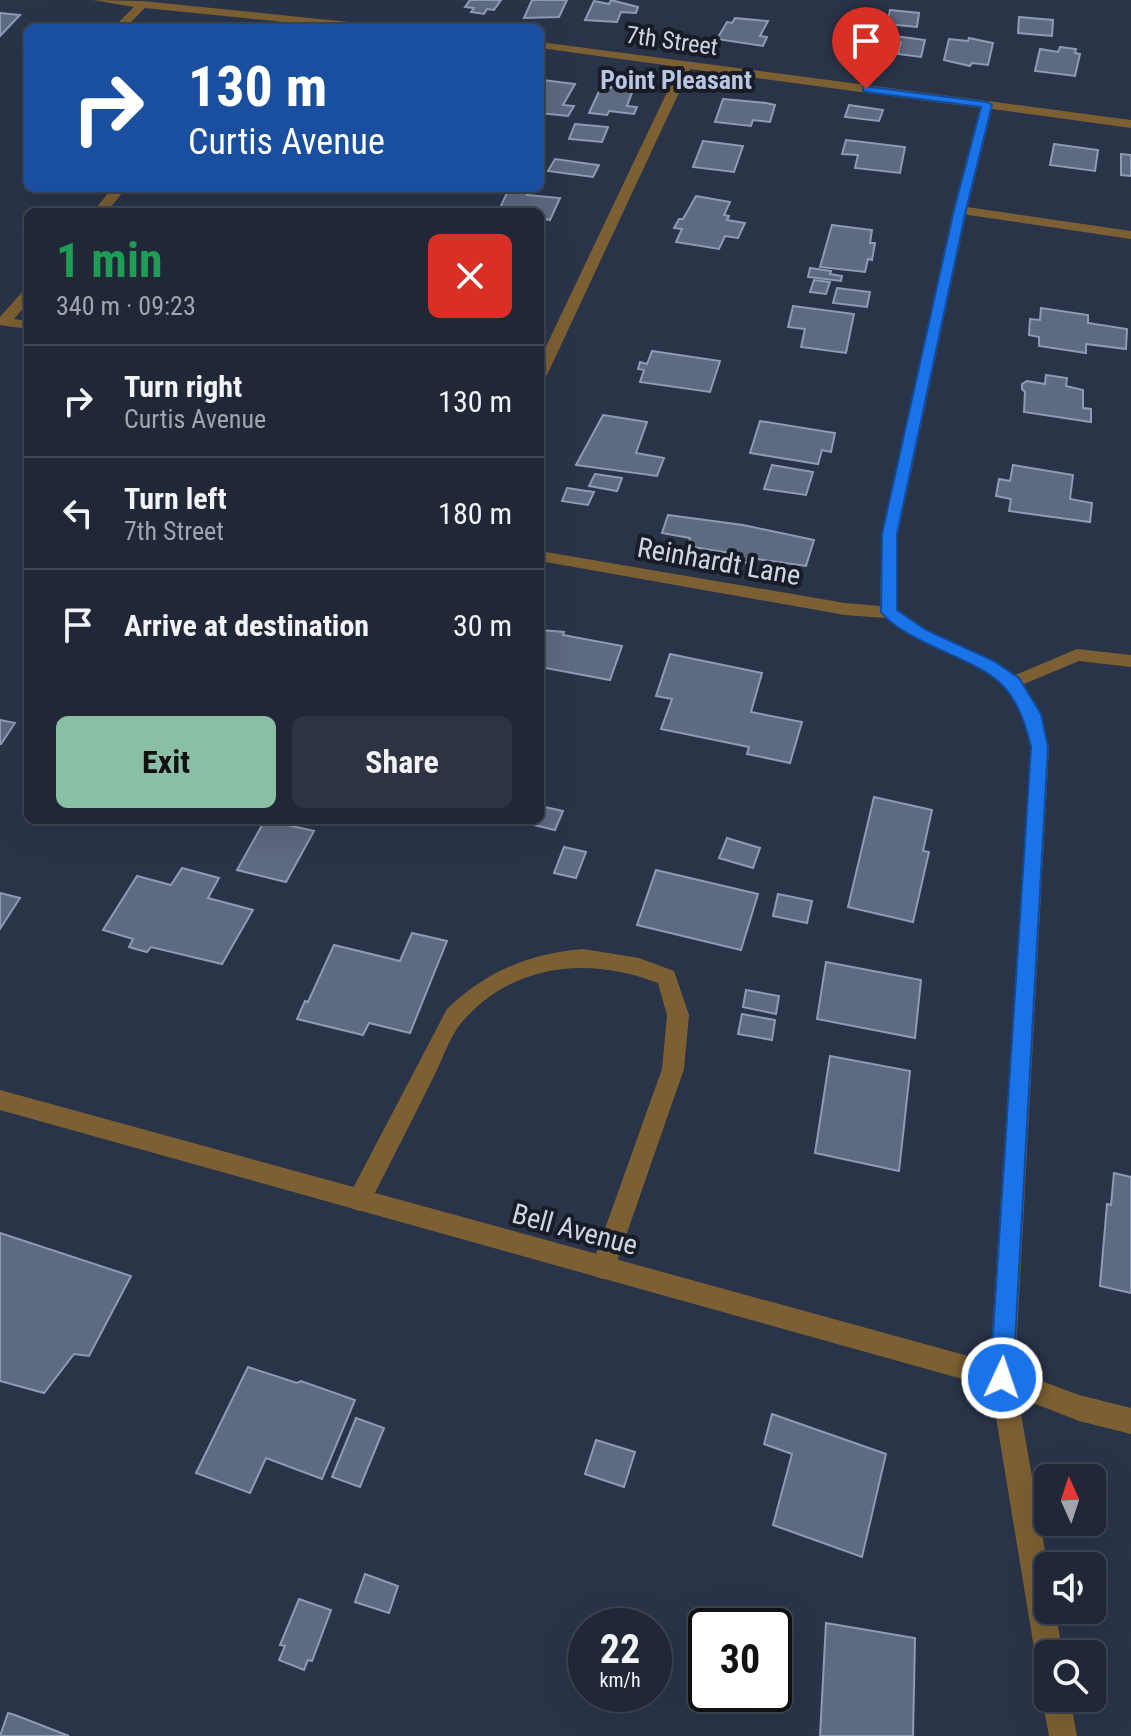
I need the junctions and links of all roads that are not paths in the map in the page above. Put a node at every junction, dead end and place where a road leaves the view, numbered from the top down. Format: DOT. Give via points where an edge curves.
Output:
graph roads {
  1 [pos="99,0"];
  2 [pos="143,4"];
  3 [pos="123,24"];
  4 [pos="339,24"];
  5 [pos="544,46"];
  6 [pos="686,65"];
  7 [pos="987,105"];
  8 [pos="1131,124"];
  9 [pos="116,192"];
  10 [pos="103,208"];
  11 [pos="960,210"];
  12 [pos="1131,235"];
  13 [pos="24,298"];
  14 [pos="2,321"];
  15 [pos="24,324"];
  16 [pos="544,367"];
  17 [pos="544,557"];
  18 [pos="889,612"];
  19 [pos="1131,661"];
  20 [pos="1014,682"];
  21 [pos="0,1100"];
  22 [pos="359,1200"];
  23 [pos="603,1268"];
  24 [pos="1002,1378"];
  25 [pos="1131,1421"];
  26 [pos="1047,1640"];
  27 [pos="1059,1712"];
  28 [pos="1063,1736"];
  1 -- 2 [label="street"];
  2 -- 3 [label="street"];
  2 -- 4 [label="street"];
  5 -- 6 [label="street, 7th Street"];
  6 -- 7 [label="street, 7th Street"];
  6 -- 16 [label="street"];
  7 -- 8 [label="street, 7th Street"];
  7 -- 11 [label="street"];
  9 -- 10 [label="street"];
  11 -- 12 [label="street"];
  11 -- 18 [label="street" via="890,534"];
  13 -- 14 [label="street"];
  14 -- 15 [label="street"];
  17 -- 18 [label="street, Reinhardt Lane" via="845,609"];
  18 -- 20 [label="street"];
  19 -- 20 [label="street" via="1077,655"];
  20 -- 24 [label="street" via="1032,714 1040,747"];
  21 -- 22 [label="street, Bell Avenue"];
  22 -- 23 [label="street, Bell Avenue"];
  22 -- 23 [label="street" via="454,1016 498,978 528,964 582,956 637,963 667,977 678,1015 673,1069"];
  23 -- 24 [label="street, Bell Avenue"];
  24 -- 25 [label="street, Bell Avenue" via="1079,1408"];
  24 -- 26 [label="street"];
  27 -- 28 [label="street"];
}
